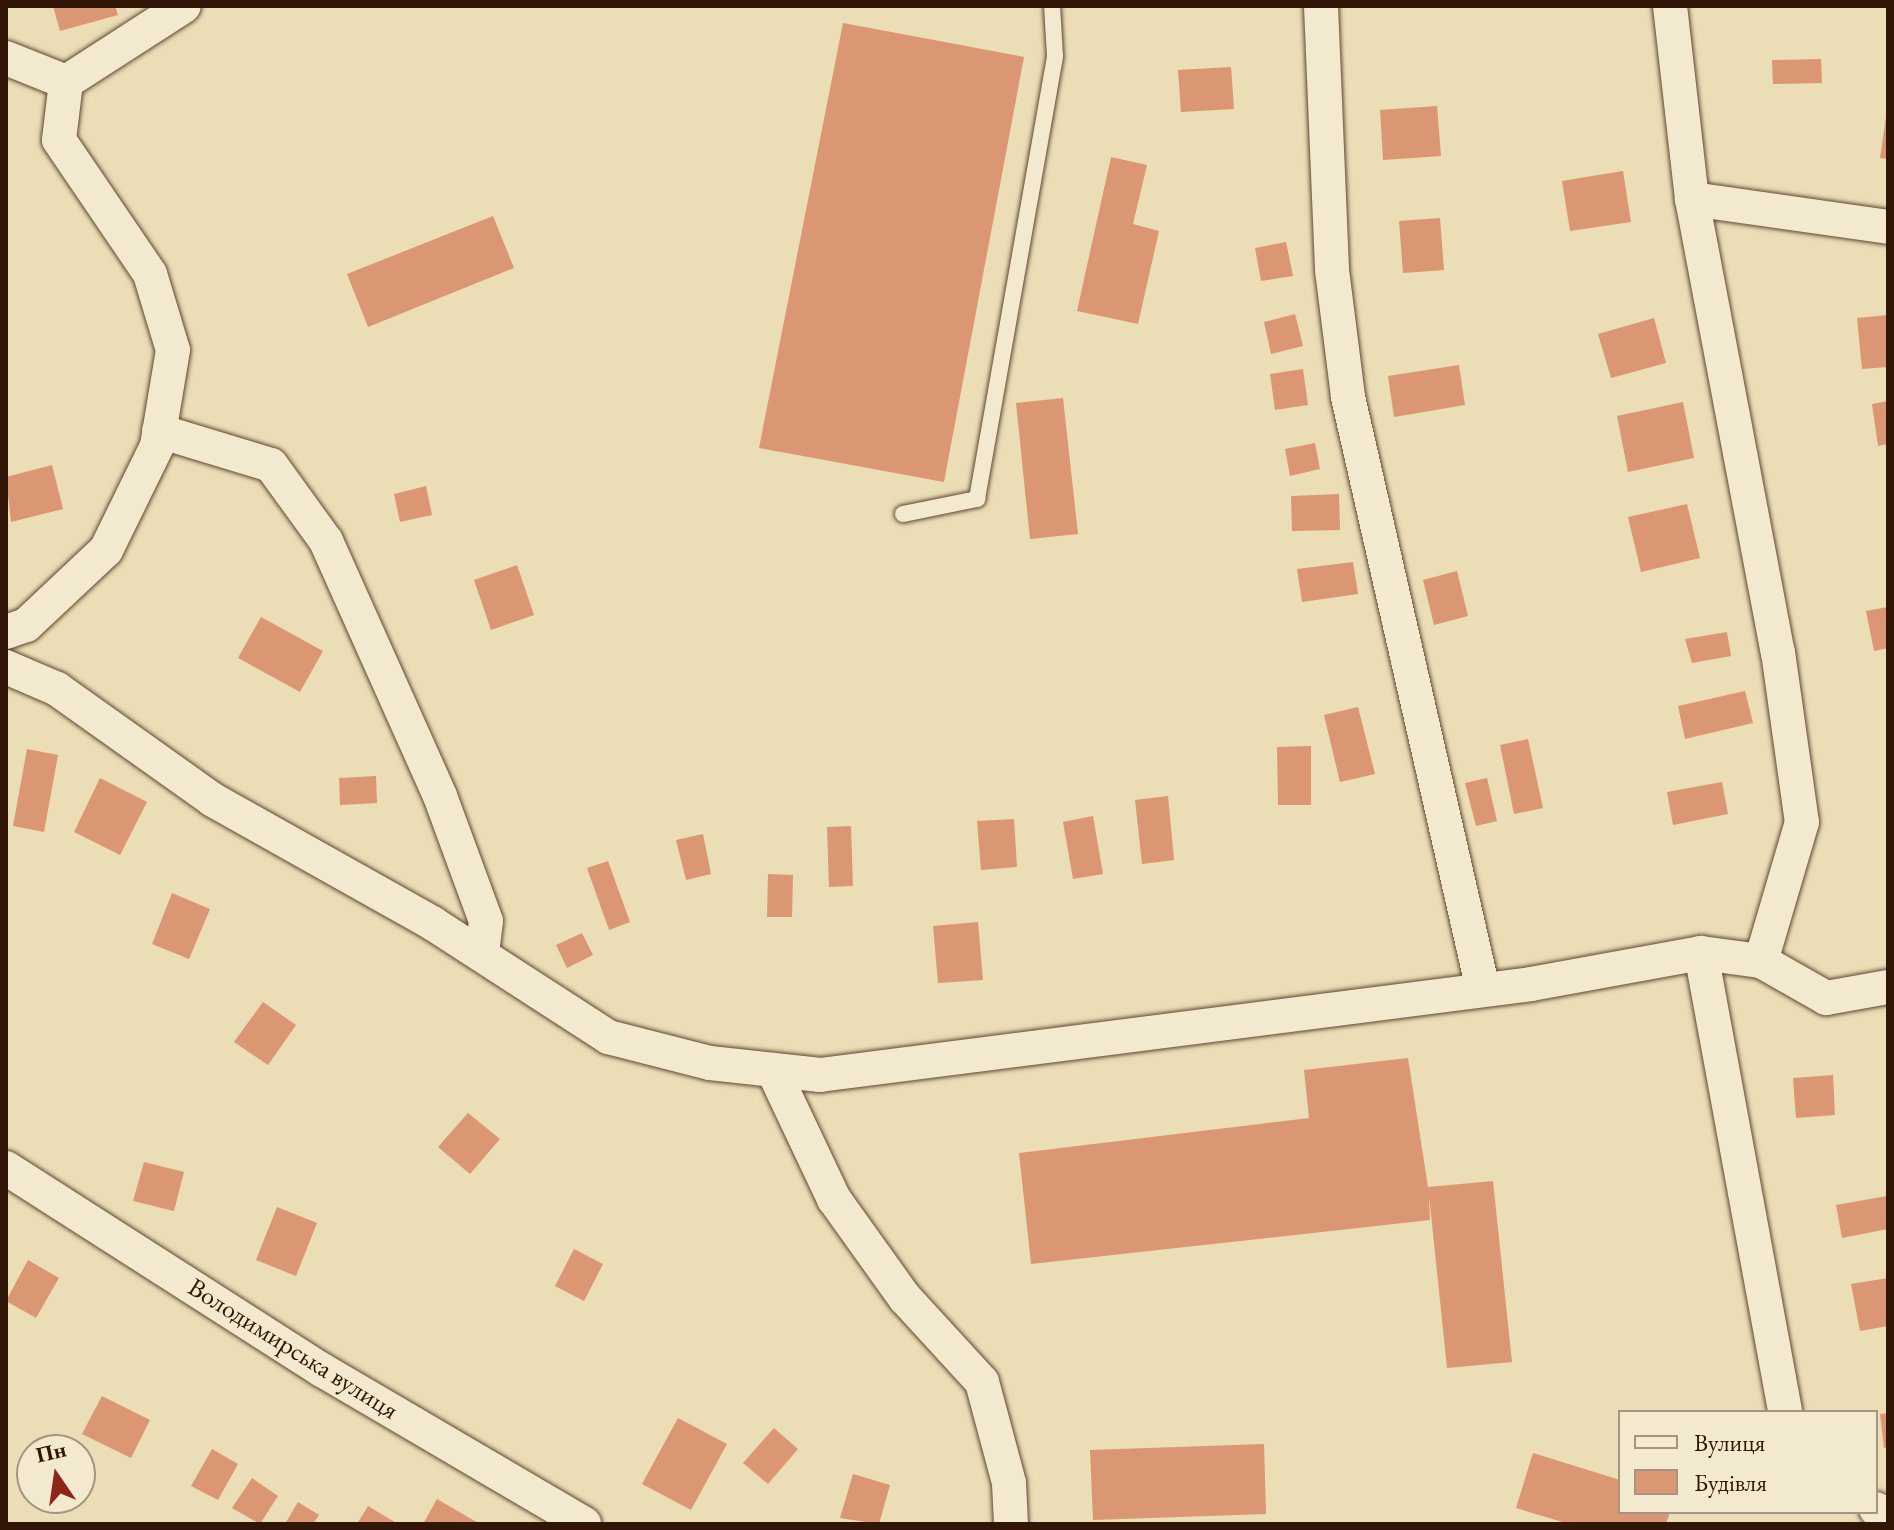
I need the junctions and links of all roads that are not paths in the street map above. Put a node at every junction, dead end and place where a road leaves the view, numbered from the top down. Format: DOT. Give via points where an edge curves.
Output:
graph roads {
  1 [pos="184,6"];
  2 [pos="1052,6"];
  3 [pos="1321,6"];
  4 [pos="1670,6"];
  5 [pos="6,58"];
  6 [pos="66,82"];
  7 [pos="1692,199"];
  8 [pos="1888,227"];
  9 [pos="159,431"];
  10 [pos="903,514"];
  11 [pos="6,632"];
  12 [pos="6,667"];
  13 [pos="1701,953"];
  14 [pos="482,955"];
  15 [pos="1761,961"];
  16 [pos="1888,987"];
  17 [pos="1483,990"];
  18 [pos="773,1070"];
  19 [pos="6,1168"];
  20 [pos="1785,1410"];
  21 [pos="584,1524"];
  22 [pos="1011,1524"];
  1 -- 6 [label="street"];
  2 -- 10 [label="lane" via="1055,56 977,499"];
  3 -- 17 [label="street" via="1332,270 1348,397"];
  4 -- 7 [label="street"];
  5 -- 6 [label="street"];
  6 -- 9 [label="street" via="59,140 150,274 173,350"];
  7 -- 8 [label="street"];
  7 -- 15 [label="street" via="1778,652 1802,822"];
  9 -- 11 [label="street" via="133,506 106,550 26,625"];
  9 -- 14 [label="street" via="271,465 326,541 440,796 486,921"];
  12 -- 14 [label="street" via="57,689 213,800"];
  13 -- 15 [label="street"];
  13 -- 17 [label="street"];
  13 -- 20 [label="street"];
  14 -- 18 [label="street" via="608,1037 710,1063"];
  15 -- 16 [label="street" via="1826,998"];
  17 -- 18 [label="street" via="820,1075"];
  18 -- 22 [label="street" via="834,1199 905,1298 982,1382 1009,1483"];
  19 -- 21 [label="street, Володимирська вулиця" via="322,1370"];
}
